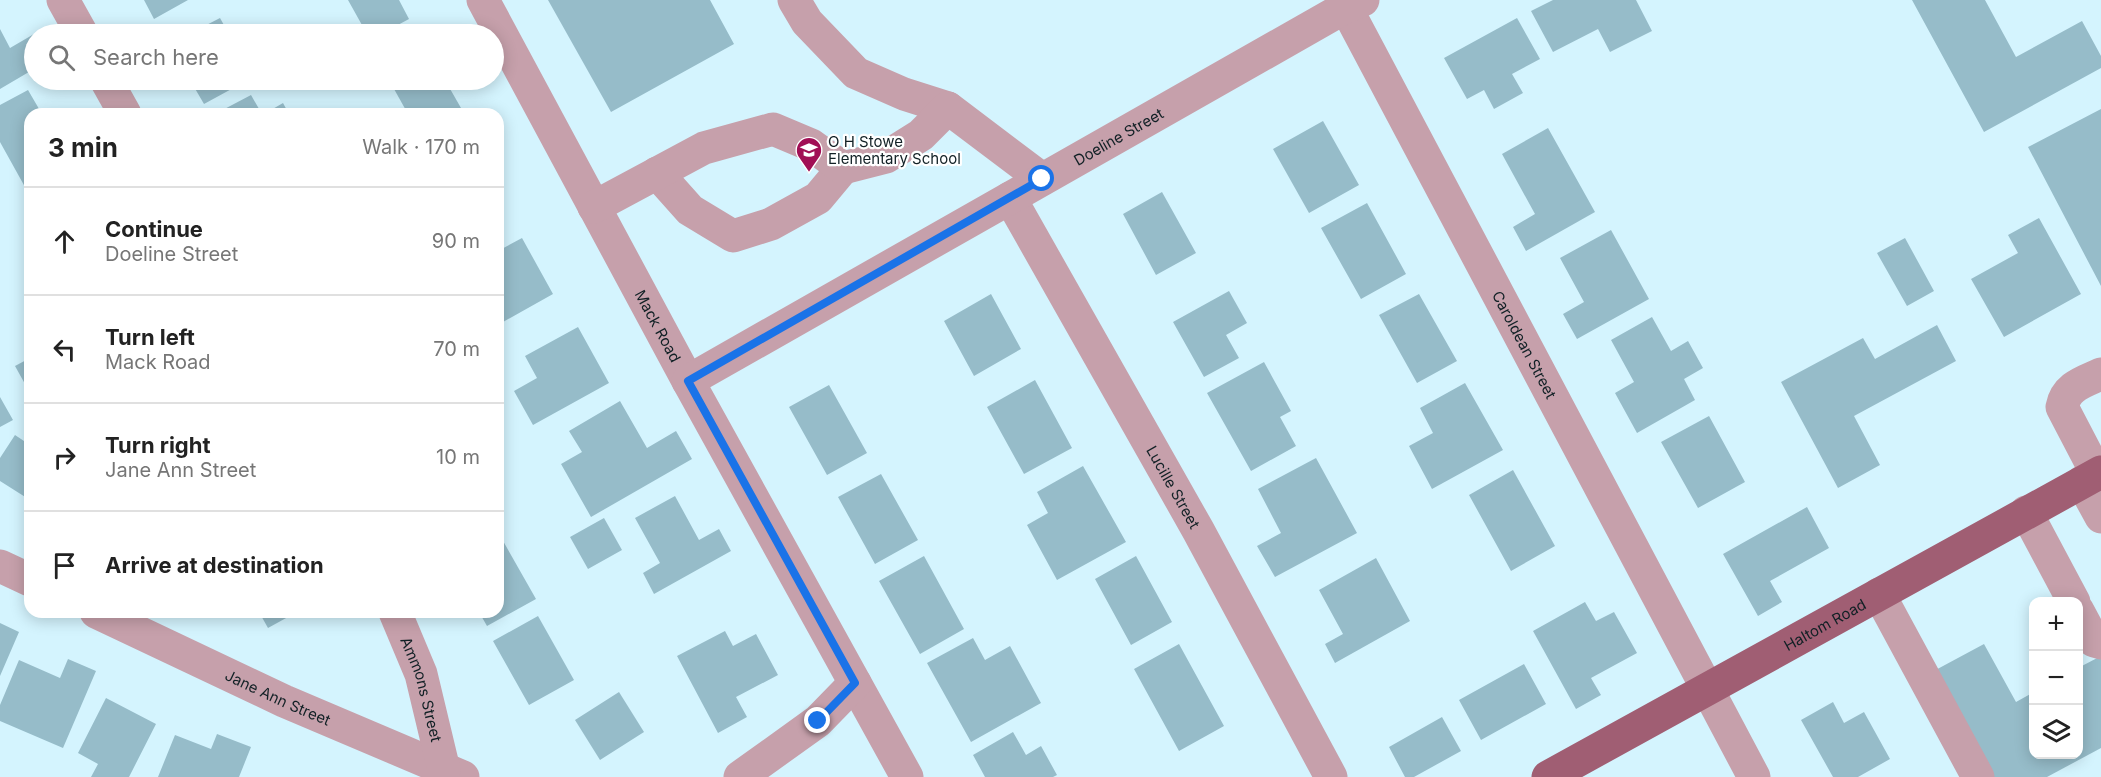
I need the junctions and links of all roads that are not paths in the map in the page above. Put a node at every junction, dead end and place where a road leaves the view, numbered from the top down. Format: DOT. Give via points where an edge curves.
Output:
graph roads {
  1 [pos="63,0"];
  2 [pos="483,0"];
  3 [pos="794,0"];
  4 [pos="1350,2"];
  5 [pos="76,24"];
  6 [pos="496,24"];
  7 [pos="504,39"];
  8 [pos="112,90"];
  9 [pos="122,108"];
  10 [pos="948,108"];
  11 [pos="843,168"];
  12 [pos="657,173"];
  13 [pos="1042,179"];
  14 [pos="1010,198"];
  15 [pos="594,207"];
  16 [pos="2101,374"];
  17 [pos="688,381"];
  18 [pos="2094,476"];
  19 [pos="2026,512"];
  20 [pos="2101,517"];
  21 [pos="0,566"];
  22 [pos="24,577"];
  23 [pos="1879,594"];
  24 [pos="2071,597"];
  25 [pos="109,618"];
  26 [pos="398,618"];
  27 [pos="2083,618"];
  28 [pos="2101,642"];
  29 [pos="855,683"];
  30 [pos="1707,688"];
  31 [pos="454,773"];
  32 [pos="740,777"];
  33 [pos="908,777"];
  34 [pos="1331,777"];
  35 [pos="1548,777"];
  36 [pos="1754,777"];
  37 [pos="1978,777"];
  1 -- 5 [label="street"];
  2 -- 6 [label="street, Mack Road"];
  3 -- 10 [label="street" via="807,22 856,73"];
  4 -- 13 [label="street, Doeline Street"];
  4 -- 30 [label="street, Caroldean Street"];
  7 -- 15 [label="street, Mack Road"];
  8 -- 9 [label="street"];
  10 -- 11 [label="street" via="921,135 885,157"];
  10 -- 13 [label="street"];
  11 -- 12 [label="street" via="811,145 773,129 704,148"];
  11 -- 12 [label="street" via="818,198 771,224 733,236 690,210"];
  12 -- 15 [label="street"];
  13 -- 14 [label="street, Doeline Street"];
  14 -- 17 [label="street, Doeline Street"];
  14 -- 34 [label="street, Lucille Street" via="1198,530"];
  15 -- 17 [label="street, Mack Road"];
  16 -- 18 [label="street" via="2071,389 2062,407"];
  17 -- 29 [label="street, Mack Road"];
  18 -- 19 [label="main road, Haltom Road"];
  18 -- 20 [label="street"];
  19 -- 23 [label="main road, Haltom Road"];
  19 -- 24 [label="street"];
  21 -- 22 [label="street"];
  23 -- 30 [label="main road, Haltom Road"];
  23 -- 37 [label="street"];
  25 -- 31 [label="street, Jane Ann Street" via="284,702"];
  26 -- 31 [label="street, Ammons Street"];
  27 -- 28 [label="street" via="2094,641"];
  29 -- 32 [label="street" via="818,721"];
  29 -- 33 [label="street, Mack Road"];
  30 -- 35 [label="main road, Haltom Road"];
  30 -- 36 [label="street, Caroldean Street"];
}
